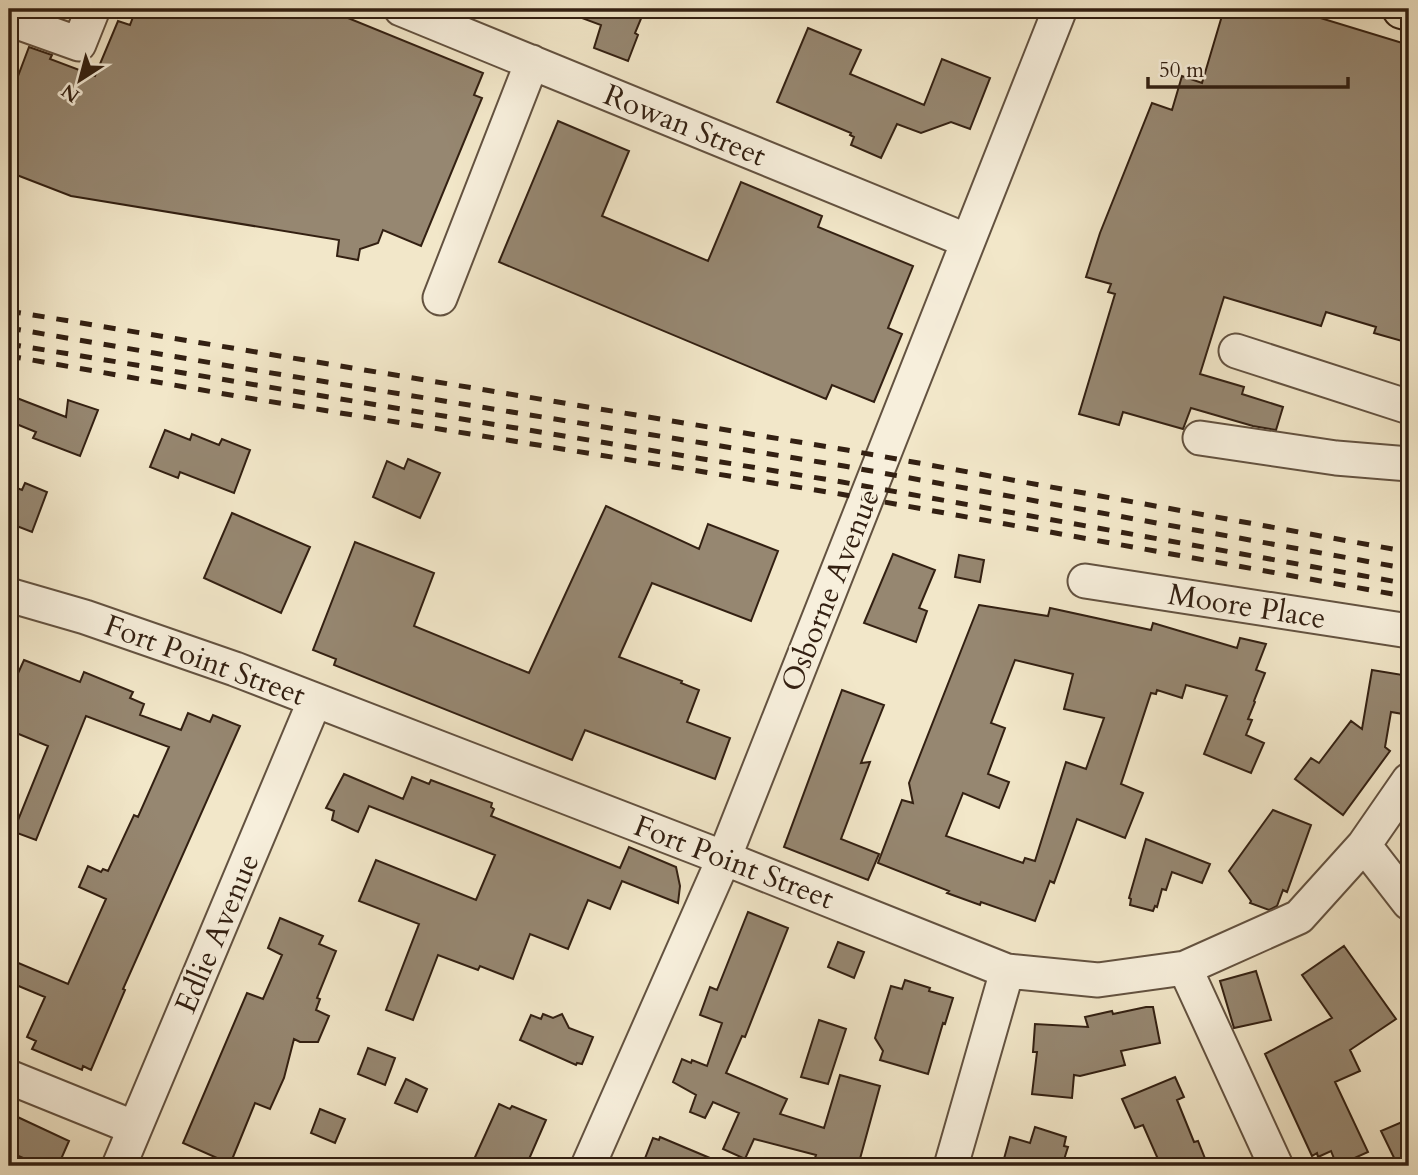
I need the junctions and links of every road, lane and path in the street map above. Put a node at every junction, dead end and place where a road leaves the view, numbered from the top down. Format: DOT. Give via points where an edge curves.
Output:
graph roads {
  1 [pos="93,9"];
  2 [pos="401,9"];
  3 [pos="1060,9"];
  4 [pos="1402,9"];
  5 [pos="1409,11"];
  6 [pos="9,19"];
  7 [pos="532,62"];
  8 [pos="968,241"];
  9 [pos="440,298"];
  10 [pos="1236,351"];
  11 [pos="1409,407"];
  12 [pos="1200,438"];
  13 [pos="1409,464"];
  14 [pos="1085,582"];
  15 [pos="9,595"];
  16 [pos="1409,631"];
  17 [pos="315,700"];
  18 [pos="1409,780"];
  19 [pos="1364,845"];
  20 [pos="724,858"];
  21 [pos="1409,903"];
  22 [pos="1185,968"];
  23 [pos="1007,971"];
  24 [pos="9,1077"];
  25 [pos="135,1128"];
  26 [pos="119,1166"];
  27 [pos="588,1166"];
  28 [pos="951,1166"];
  29 [pos="1276,1166"];
  1 -- 6 [label="street" via="79,44"];
  2 -- 7 [label="street, Rowan Street"];
  3 -- 8 [label="street, Osborne Avenue"];
  4 -- 5 [label="main road"];
  7 -- 8 [label="street, Rowan Street"];
  7 -- 9 [label="street"];
  8 -- 20 [label="street, Osborne Avenue"];
  10 -- 11 [label="street"];
  12 -- 13 [label="street"];
  14 -- 16 [label="street, Moore Place"];
  15 -- 17 [label="street, Fort Point Street" via="85,617"];
  17 -- 20 [label="street, Fort Point Street"];
  17 -- 25 [label="street, Edlie Avenue"];
  18 -- 19 [label="street, Fort Point Street"];
  19 -- 21 [label="street"];
  19 -- 22 [label="street, Fort Point Street" via="1299,917"];
  20 -- 23 [label="street, Fort Point Street"];
  20 -- 27 [label="street, Osborne Avenue"];
  22 -- 23 [label="street, Fort Point Street" via="1098,980"];
  22 -- 29 [label="street"];
  23 -- 28 [label="street"];
  24 -- 25 [label="street"];
  25 -- 26 [label="street, Edlie Avenue"];
}
